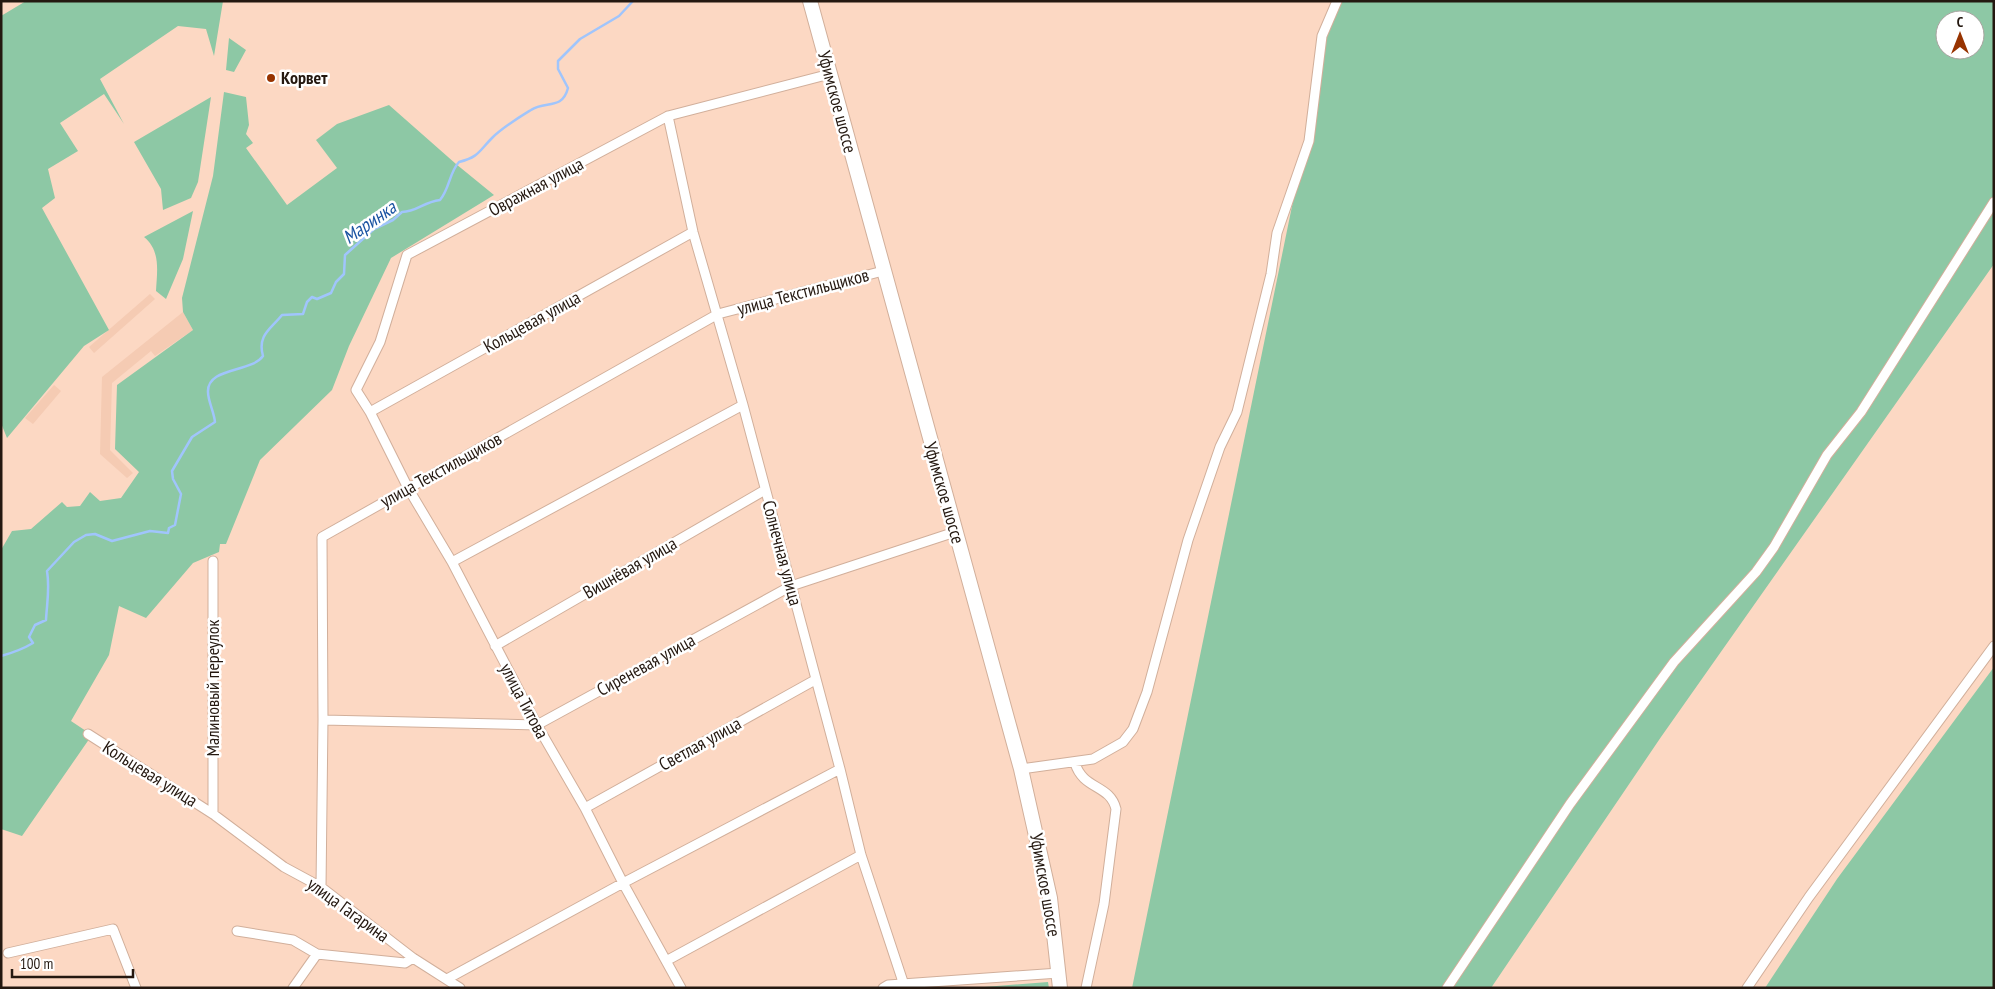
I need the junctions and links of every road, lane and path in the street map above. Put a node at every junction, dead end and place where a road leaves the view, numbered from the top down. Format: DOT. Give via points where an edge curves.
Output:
graph roads {
  1 [pos="810,1"];
  2 [pos="1337,1"];
  3 [pos="830,74"];
  4 [pos="668,116"];
  5 [pos="1994,202"];
  6 [pos="693,232"];
  7 [pos="882,272"];
  8 [pos="718,314"];
  9 [pos="742,405"];
  10 [pos="370,412"];
  11 [pos="408,488"];
  12 [pos="765,490"];
  13 [pos="955,532"];
  14 [pos="213,561"];
  15 [pos="452,562"];
  16 [pos="791,586"];
  17 [pos="495,646"];
  18 [pos="1994,646"];
  19 [pos="815,680"];
  20 [pos="323,720"];
  21 [pos="536,725"];
  22 [pos="88,734"];
  23 [pos="1075,763"];
  24 [pos="840,769"];
  25 [pos="1020,769"];
  26 [pos="585,808"];
  27 [pos="213,814"];
  28 [pos="861,856"];
  29 [pos="623,883"];
  30 [pos="321,887"];
  31 [pos="237,931"];
  32 [pos="8,953"];
  33 [pos="317,954"];
  34 [pos="413,958"];
  35 [pos="666,962"];
  36 [pos="1059,973"];
  37 [pos="447,979"];
  38 [pos="905,986"];
  39 [pos="136,988"];
  40 [pos="293,988"];
  41 [pos="460,988"];
  42 [pos="681,988"];
  43 [pos="883,988"];
  44 [pos="1060,988"];
  45 [pos="1086,988"];
  46 [pos="1447,988"];
  47 [pos="1748,988"];
  1 -- 3 [label="main road, Уфимское шоссе"];
  2 -- 23 [label="street" via="1322,36 1309,141 1277,233 1271,274 1237,412 1220,447 1188,540 1147,692 1133,729 1123,742 1093,759"];
  3 -- 4 [label="street, Овражная улица"];
  3 -- 7 [label="main road, Уфимское шоссе"];
  4 -- 6 [label="street, Солнечная улица"];
  4 -- 10 [label="street, Овражная улица" via="407,255 380,342 356,390"];
  5 -- 46 [label="street" via="1861,412 1827,455 1774,547 1756,572 1674,662 1570,804"];
  6 -- 8 [label="street, Солнечная улица"];
  6 -- 10 [label="street, Кольцевая улица"];
  7 -- 8 [label="street, улица Текстильщиков"];
  7 -- 13 [label="main road, Уфимское шоссе"];
  8 -- 9 [label="street, Солнечная улица"];
  8 -- 11 [label="street, улица Текстильщиков"];
  9 -- 12 [label="street, Солнечная улица"];
  9 -- 15 [label="street"];
  10 -- 11 [label="street, улица Титова"];
  11 -- 15 [label="street, улица Титова"];
  11 -- 20 [label="street, улица Текстильщиков" via="322,537"];
  12 -- 16 [label="street, Солнечная улица"];
  12 -- 17 [label="street, Вишнёвая улица"];
  13 -- 16 [label="street, Сиреневая улица"];
  13 -- 25 [label="main road, Уфимское шоссе"];
  14 -- 27 [label="street, Малиновый переулок"];
  15 -- 17 [label="street, улица Титова"];
  16 -- 19 [label="street, Солнечная улица"];
  16 -- 21 [label="street, Сиреневая улица"];
  17 -- 21 [label="street, улица Титова"];
  18 -- 47 [label="street" via="1794,918"];
  19 -- 24 [label="street, Солнечная улица"];
  19 -- 26 [label="street, Светлая улица"];
  20 -- 21 [label="street, Сиреневая улица"];
  20 -- 30 [label="street, улица Текстильщиков"];
  21 -- 26 [label="street, улица Титова"];
  22 -- 27 [label="street, Кольцевая улица"];
  23 -- 25 [label="street"];
  23 -- 45 [label="street" via="1080,776 1111,796 1116,808 1104,904"];
  24 -- 28 [label="street, Солнечная улица"];
  24 -- 29 [label="street"];
  25 -- 36 [label="main road, Уфимское шоссе" via="1050,898"];
  26 -- 29 [label="street, улица Титова"];
  27 -- 30 [label="street, улица Гагарина" via="284,867"];
  28 -- 35 [label="street"];
  28 -- 38 [label="street, Солнечная улица"];
  29 -- 35 [label="street, улица Титова"];
  29 -- 37 [label="street"];
  30 -- 34 [label="street, улица Гагарина"];
  31 -- 33 [label="street" via="293,940"];
  32 -- 39 [label="street" via="113,930"];
  33 -- 34 [label="street" via="405,963"];
  33 -- 40 [label="street"];
  34 -- 37 [label="street, улица Гагарина"];
  35 -- 42 [label="street, улица Титова"];
  36 -- 38 [label="street"];
  36 -- 44 [label="main road, Уфимское шоссе"];
  37 -- 41 [label="street, улица Гагарина"];
  38 -- 43 [label="street" via="888,985"];
}
